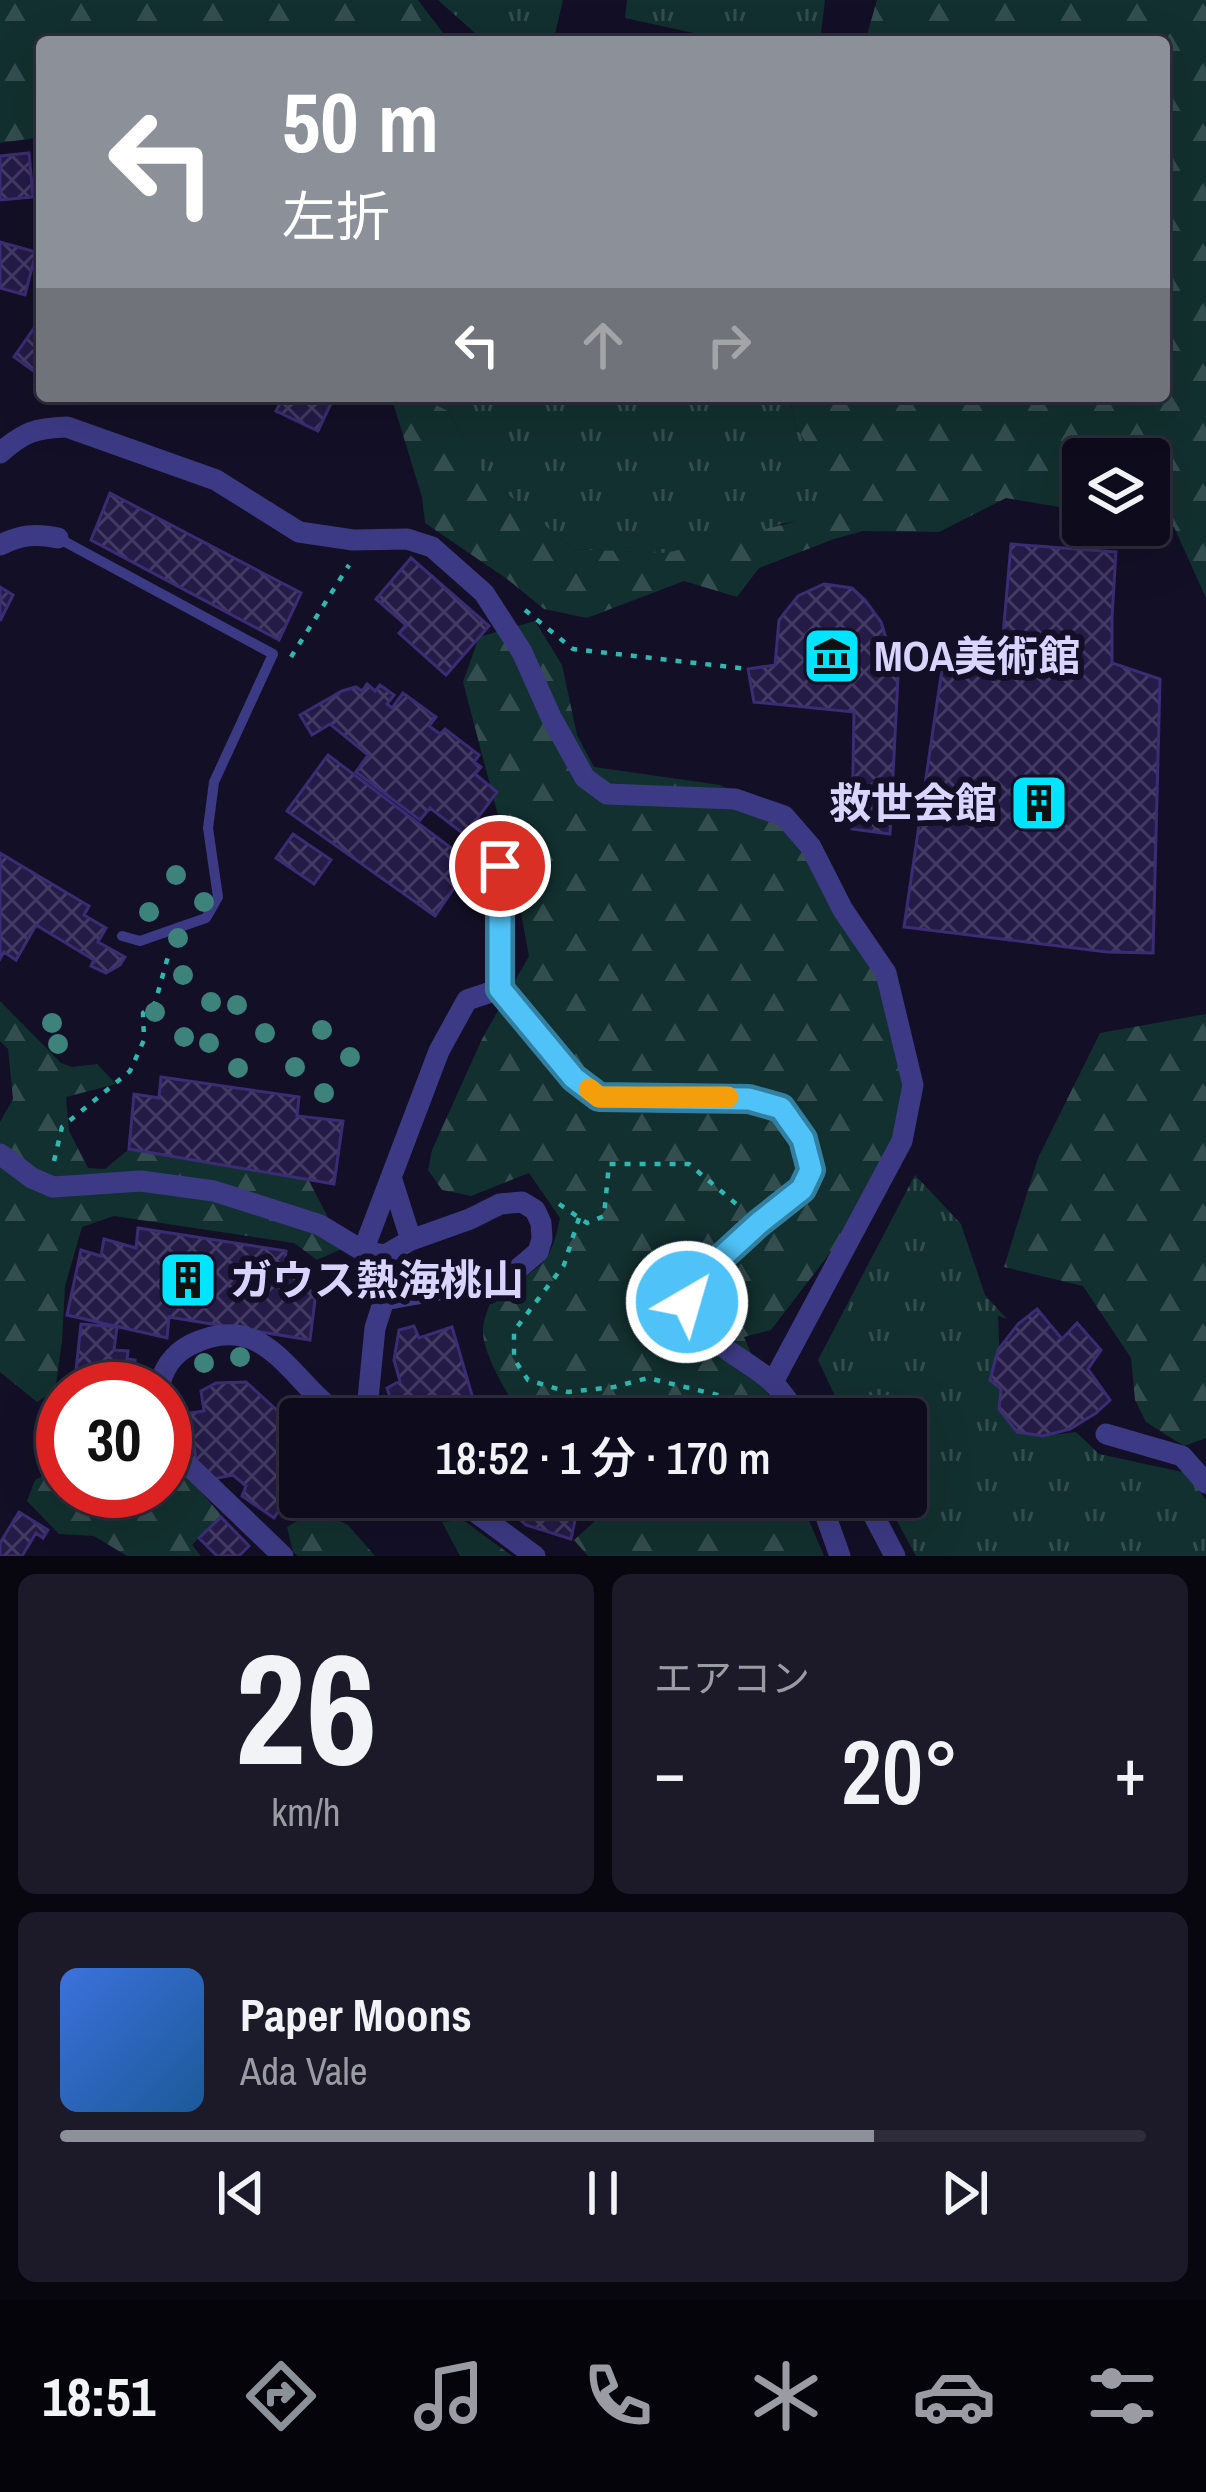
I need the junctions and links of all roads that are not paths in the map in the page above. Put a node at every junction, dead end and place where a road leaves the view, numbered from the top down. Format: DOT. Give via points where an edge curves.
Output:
graph roads {
  1 [pos="0,453"];
  2 [pos="58,538"];
  3 [pos="0,545"];
  4 [pos="500,866"];
  5 [pos="122,936"];
  6 [pos="500,989"];
  7 [pos="0,1154"];
  8 [pos="392,1177"];
  9 [pos="411,1240"];
  10 [pos="362,1251"];
  11 [pos="170,1362"];
  12 [pos="773,1382"];
  13 [pos="320,1398"];
  14 [pos="368,1398"];
  15 [pos="785,1398"];
  16 [pos="1106,1434"];
  17 [pos="192,1469"];
  18 [pos="1206,1483"];
  19 [pos="483,1518"];
  20 [pos="826,1518"];
  21 [pos="875,1518"];
  22 [pos="283,1556"];
  23 [pos="535,1556"];
  24 [pos="840,1556"];
  25 [pos="895,1556"];
  1 -- 12 [label="street" via="22,434 68,427 216,480 299,532 432,547 484,593 585,778 608,794 735,799 784,816 811,847 886,973 913,1085 902,1141"];
  2 -- 3 [label="street" via="37,533"];
  2 -- 5 [label="lane" via="273,654 214,782 208,828 218,897 206,918 140,940"];
  4 -- 6 [label="lane"];
  6 -- 8 [label="street" via="467,1000"];
  6 -- 12 [label="street" via="599,1097 749,1099 781,1108 803,1139 811,1170 802,1189 688,1288 687,1302 706,1334"];
  7 -- 10 [label="street" via="53,1187 141,1181 214,1191 320,1225"];
  8 -- 9 [label="street"];
  8 -- 10 [label="street"];
  9 -- 10 [label="street" via="385,1255"];
  9 -- 14 [label="street" via="500,1204 522,1202 541,1222 538,1252 507,1278 384,1300"];
  11 -- 13 [label="street" via="209,1336 249,1336"];
  12 -- 15 [label="street"];
  16 -- 18 [label="street" via="1182,1456"];
  17 -- 22 [label="street"];
  19 -- 23 [label="street"];
  20 -- 24 [label="street"];
  21 -- 25 [label="street"];
}
